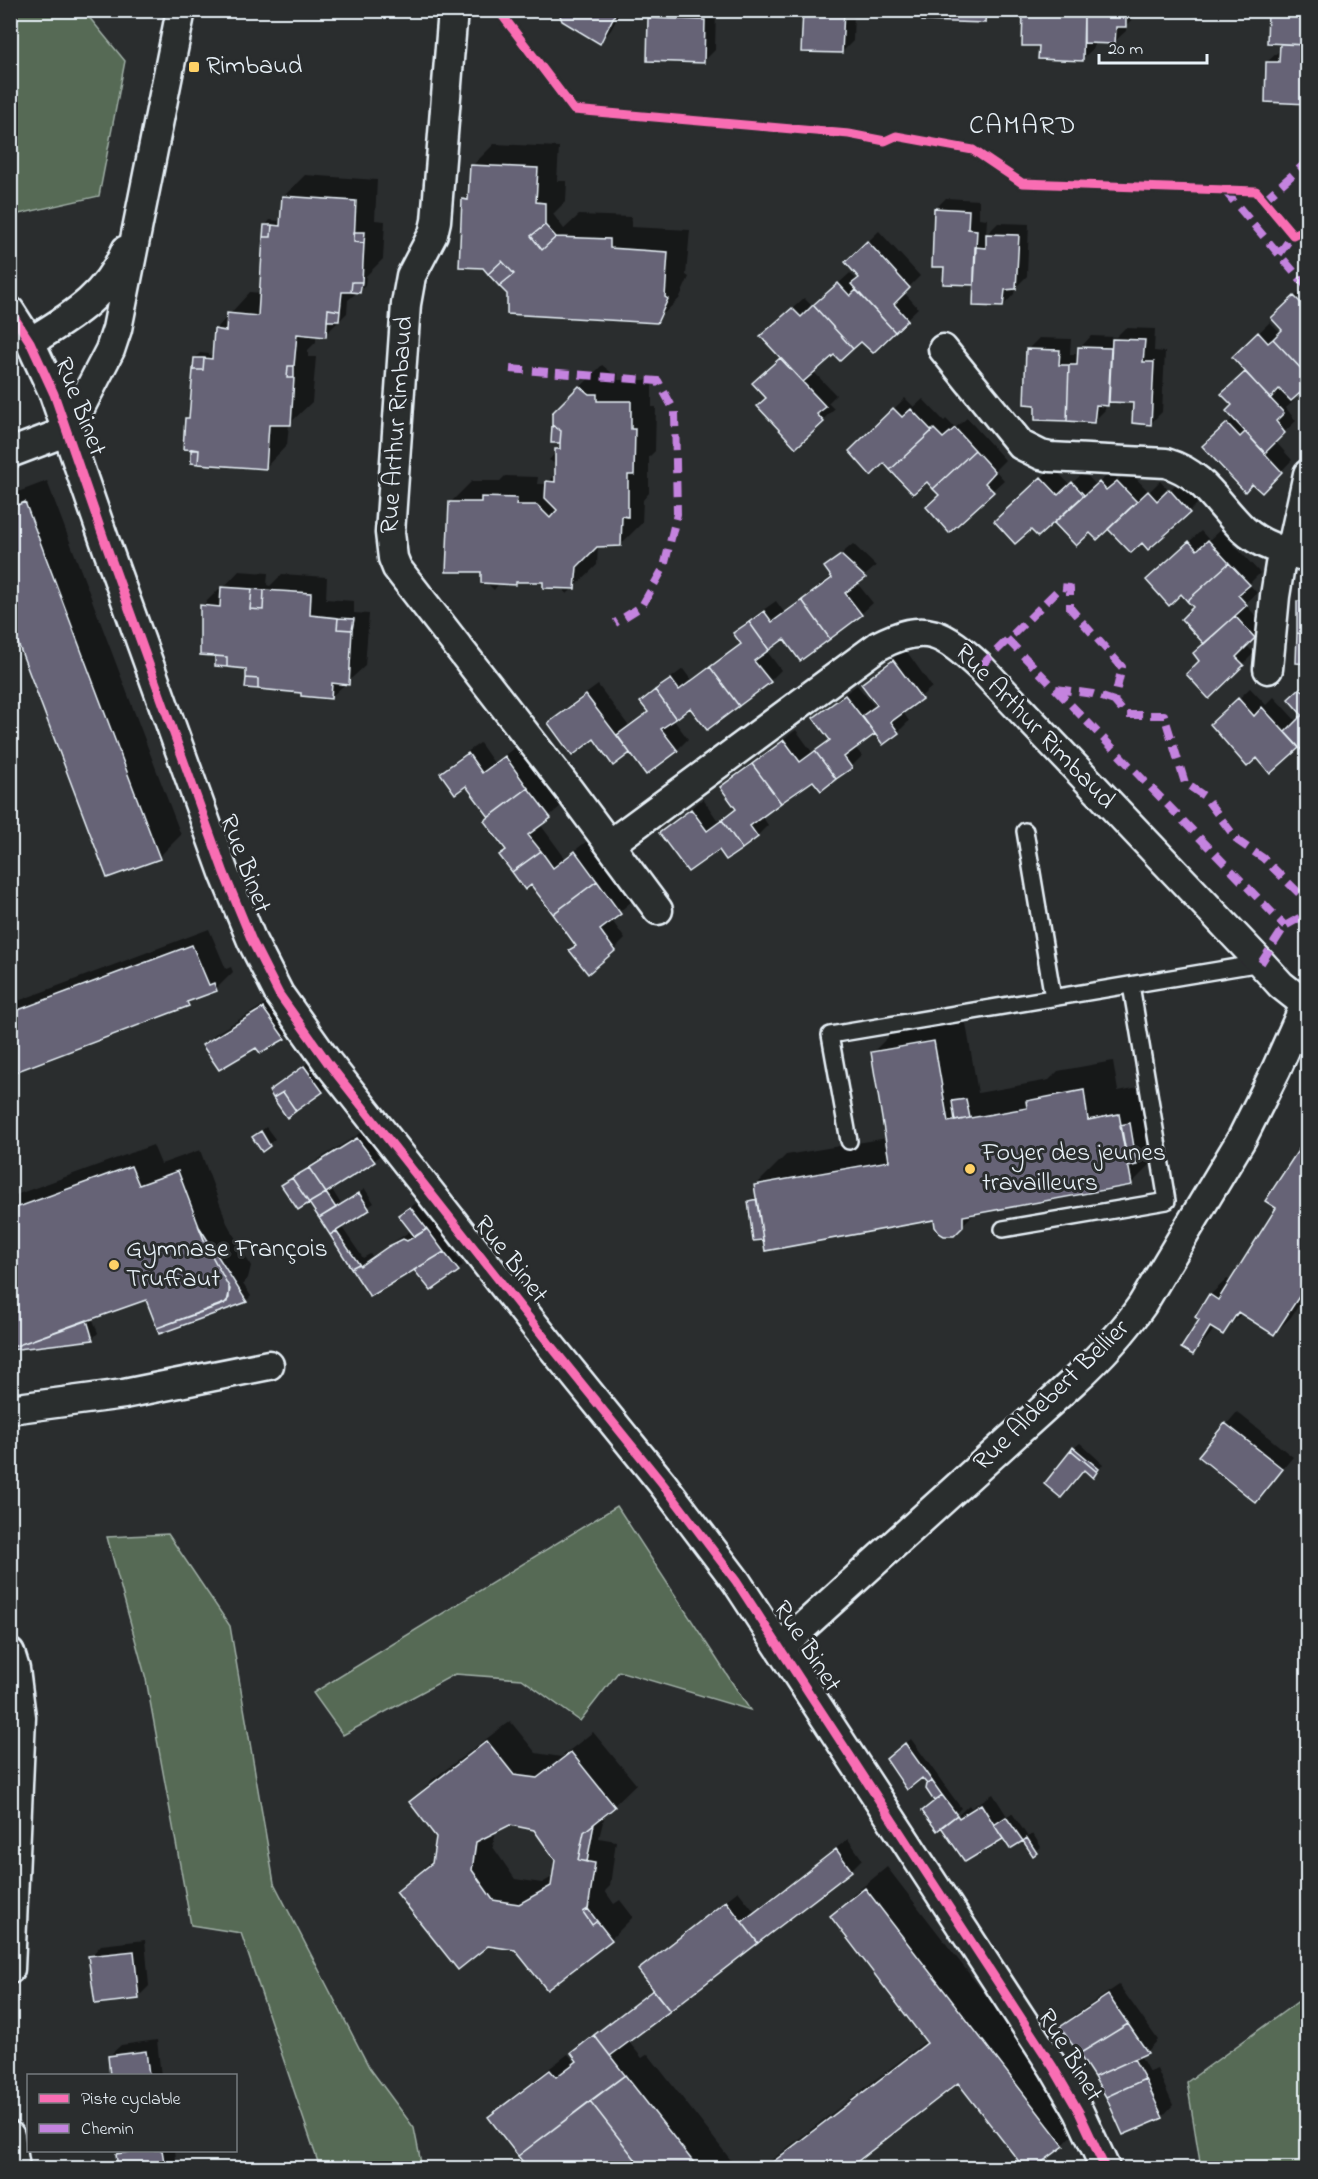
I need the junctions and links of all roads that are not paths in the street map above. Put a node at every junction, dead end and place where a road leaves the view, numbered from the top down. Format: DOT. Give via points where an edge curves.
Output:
graph roads {
  1 [pos="181,10"];
  2 [pos="453,10"];
  3 [pos="141,209"];
  4 [pos="10,311"];
  5 [pos="30,342"];
  6 [pos="943,349"];
  7 [pos="68,431"];
  8 [pos="10,453"];
  9 [pos="1308,474"];
  10 [pos="1297,555"];
  11 [pos="1268,669"];
  12 [pos="1025,831"];
  13 [pos="610,844"];
  14 [pos="658,910"];
  15 [pos="1261,963"];
  16 [pos="1131,985"];
  17 [pos="1053,998"];
  18 [pos="1306,1001"];
  19 [pos="849,1141"];
  20 [pos="1003,1229"];
  21 [pos="269,1365"];
  22 [pos="10,1409"];
  23 [pos="781,1647"];
  24 [pos="10,1653"];
  25 [pos="10,1969"];
  26 [pos="10,2136"];
  27 [pos="15,2169"];
  28 [pos="1105,2169"];
  1 -- 3 [label="street"];
  2 -- 13 [label="street, Rue Arthur Rimbaud" via="434,234 411,276 406,304 390,533 393,558"];
  3 -- 5 [label="street" via="118,268 107,284 79,311"];
  3 -- 7 [label="street" via="110,350"];
  4 -- 5 [label="street, Rue Binet"];
  5 -- 7 [label="street, Rue Binet"];
  6 -- 10 [label="street" via="1021,445 1050,457 1179,467 1199,479 1258,541"];
  7 -- 8 [label="street"];
  7 -- 23 [label="street, Rue Binet" via="224,873 279,994 328,1063 696,1527"];
  9 -- 10 [label="street" via="1294,538"];
  10 -- 11 [label="street" via="1281,565"];
  12 -- 17 [label="lane"];
  13 -- 14 [label="street, Rue Arthur Rimbaud"];
  13 -- 15 [label="street, Rue Arthur Rimbaud" via="878,646 903,634 931,633 956,644 980,667"];
  15 -- 16 [label="lane"];
  15 -- 18 [label="street, Rue Arthur Rimbaud" via="1281,985"];
  16 -- 17 [label="lane"];
  16 -- 20 [label="lane" via="1167,1202"];
  17 -- 19 [label="lane" via="830,1035"];
  18 -- 23 [label="street, Rue Aldebert Bellier" via="1242,1138 1127,1326 1073,1382"];
  21 -- 22 [label="street" via="123,1394"];
  23 -- 28 [label="street, Rue Binet" via="1053,2067"];
  24 -- 25 [label="street" via="21,1717"];
  26 -- 27 [label="street"];
}
